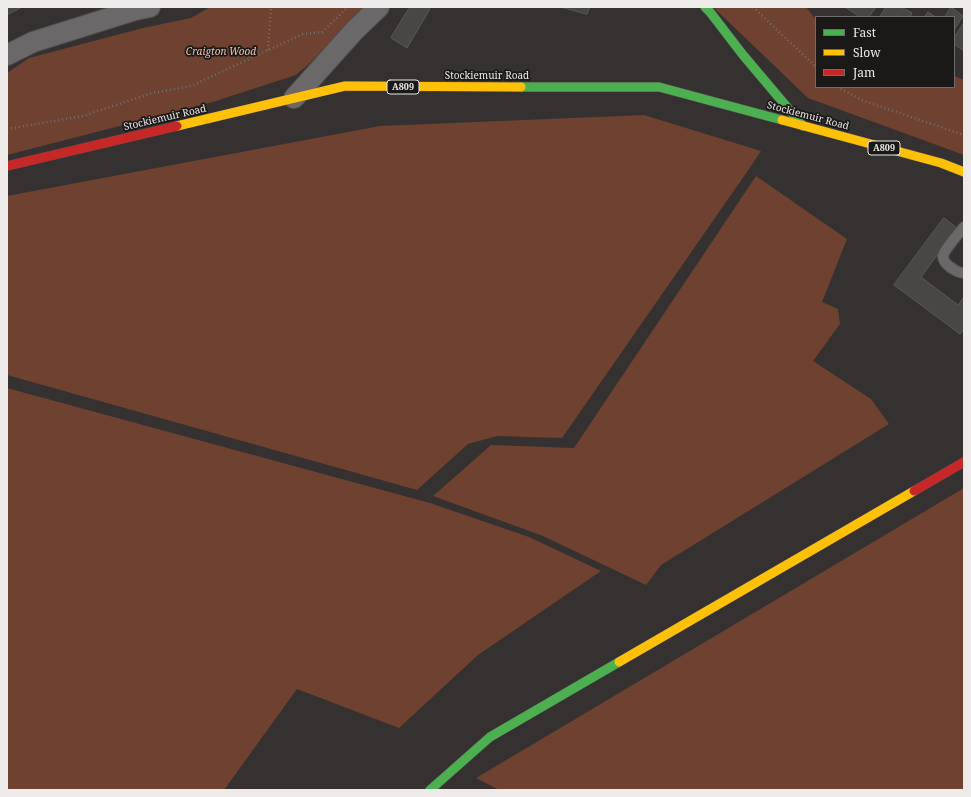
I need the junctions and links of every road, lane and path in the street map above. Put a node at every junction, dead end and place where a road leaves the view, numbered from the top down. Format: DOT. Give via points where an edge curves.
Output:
graph roads {
  1 [pos="150,7"];
  2 [pos="272,7"];
  3 [pos="348,7"];
  4 [pos="379,7"];
  5 [pos="705,7"];
  6 [pos="753,7"];
  7 [pos="268,51"];
  8 [pos="7,55"];
  9 [pos="815,66"];
  10 [pos="839,88"];
  11 [pos="294,98"];
  12 [pos="803,126"];
  13 [pos="7,129"];
  14 [pos="964,135"];
  15 [pos="7,166"];
  16 [pos="964,172"];
  17 [pos="964,228"];
  18 [pos="964,273"];
  19 [pos="964,462"];
  20 [pos="430,790"];
  1 -- 8 [label="street" via="33,42"];
  2 -- 7 [label="path"];
  3 -- 7 [label="path" via="322,32 303,34"];
  4 -- 11 [label="street"];
  5 -- 12 [label="main road"];
  6 -- 9 [label="path"];
  7 -- 13 [label="path" via="191,86 152,93 83,116"];
  10 -- 14 [label="path" via="864,101"];
  11 -- 12 [label="main road, Stockiemuir Road / A809" via="345,86 659,87"];
  11 -- 15 [label="main road, Stockiemuir Road / A809"];
  12 -- 16 [label="main road, Stockiemuir Road / A809"];
  17 -- 18 [label="lane" via="943,257 947,264 959,273"];
  19 -- 20 [label="main road" via="490,737"];
}
